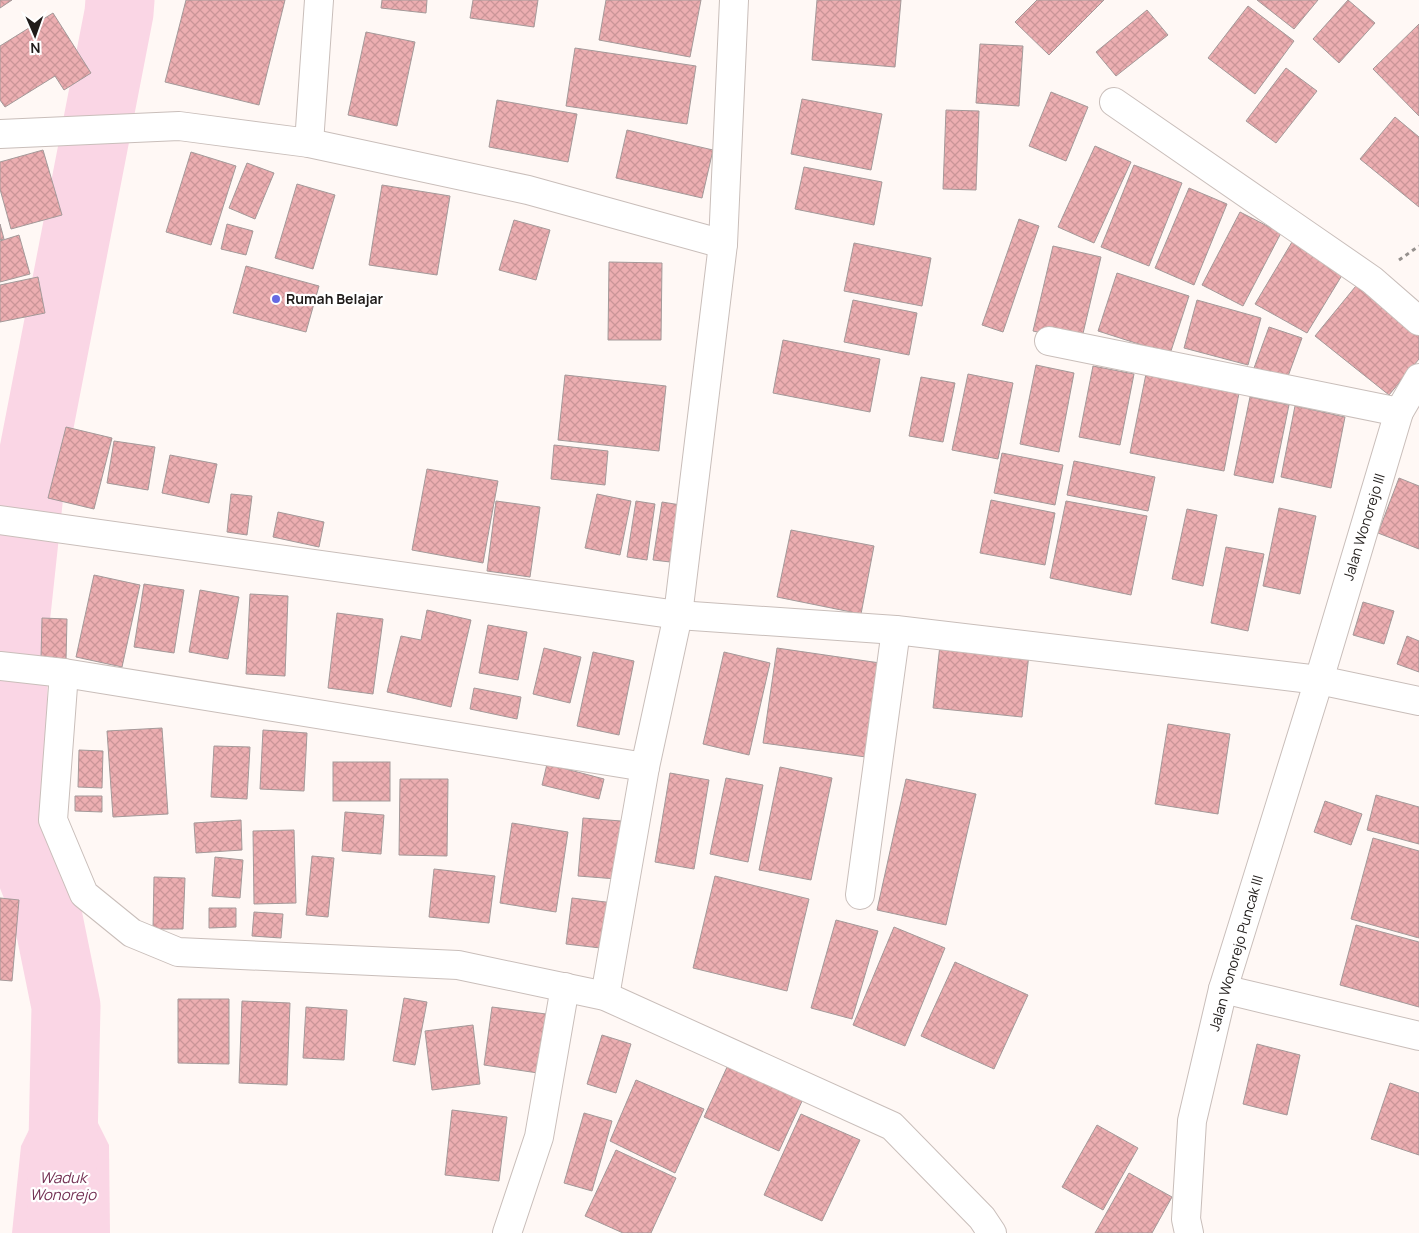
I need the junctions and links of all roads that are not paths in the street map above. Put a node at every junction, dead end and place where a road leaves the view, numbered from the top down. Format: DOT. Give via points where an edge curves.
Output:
graph roads {
  1 [pos="319,0"];
  2 [pos="734,0"];
  3 [pos="1114,102"];
  4 [pos="0,134"];
  5 [pos="309,143"];
  6 [pos="723,244"];
  7 [pos="1419,321"];
  8 [pos="1049,341"];
  9 [pos="1419,378"];
  10 [pos="1399,412"];
  11 [pos="0,520"];
  12 [pos="678,615"];
  13 [pos="896,630"];
  14 [pos="0,666"];
  15 [pos="57,672"];
  16 [pos="1319,680"];
  17 [pos="1419,701"];
  18 [pos="645,767"];
  19 [pos="860,895"];
  20 [pos="565,987"];
  21 [pos="1223,989"];
  22 [pos="605,996"];
  23 [pos="1419,1036"];
  24 [pos="507,1233"];
  25 [pos="992,1233"];
  26 [pos="1189,1233"];
  1 -- 5 [label="street"];
  2 -- 6 [label="street"];
  3 -- 7 [label="street" via="1372,280"];
  4 -- 5 [label="street" via="179,126"];
  5 -- 6 [label="street" via="528,190"];
  6 -- 12 [label="street"];
  8 -- 10 [label="street"];
  9 -- 10 [label="street, Jalan Wonorejo III"];
  10 -- 16 [label="street, Jalan Wonorejo III"];
  11 -- 12 [label="street"];
  12 -- 13 [label="street"];
  12 -- 18 [label="street"];
  13 -- 16 [label="street"];
  13 -- 19 [label="street"];
  14 -- 15 [label="street"];
  15 -- 18 [label="street"];
  15 -- 20 [label="street" via="53,820 84,894 132,933 178,952 458,965"];
  16 -- 17 [label="street"];
  16 -- 21 [label="street, Jalan Wonorejo Puncak III"];
  18 -- 22 [label="street"];
  20 -- 22 [label="street"];
  20 -- 24 [label="street" via="538,1137"];
  21 -- 23 [label="street"];
  21 -- 26 [label="street, Jalan Wonorejo Puncak III" via="1192,1122 1186,1219"];
  22 -- 25 [label="street" via="892,1126 982,1218"];
}
